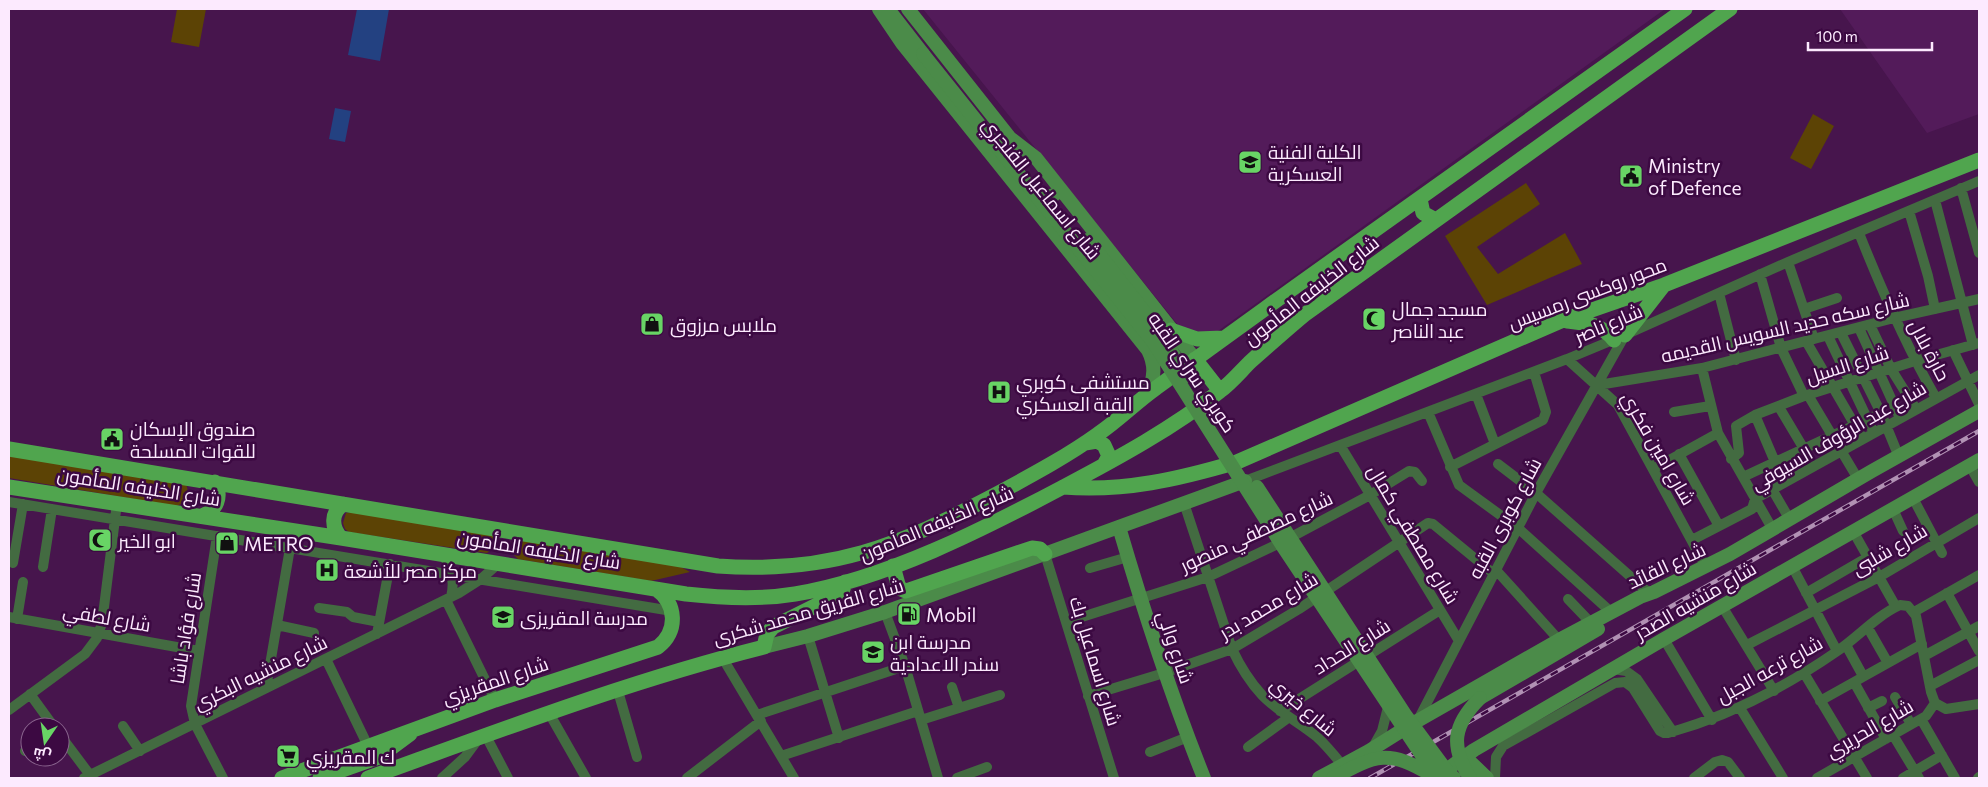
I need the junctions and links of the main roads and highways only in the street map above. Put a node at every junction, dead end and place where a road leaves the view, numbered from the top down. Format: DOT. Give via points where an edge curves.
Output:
graph roads {
  1 [pos="879,9"];
  2 [pos="888,9"];
  3 [pos="908,9"];
  4 [pos="1685,9"];
  5 [pos="1730,9"];
  6 [pos="1010,138"];
  7 [pos="1979,160"];
  8 [pos="1054,195"];
  9 [pos="1420,199"];
  10 [pos="1035,209"];
  11 [pos="1436,220"];
  12 [pos="1373,232"];
  13 [pos="1391,252"];
  14 [pos="1664,285"];
  15 [pos="1159,315"];
  16 [pos="1563,320"];
  17 [pos="1171,330"];
  18 [pos="1137,334"];
  19 [pos="1224,338"];
  20 [pos="1195,359"];
  21 [pos="1220,391"];
  22 [pos="1144,396"];
  23 [pos="1979,411"];
  24 [pos="1085,443"];
  25 [pos="9,449"];
  26 [pos="1975,463"];
  27 [pos="1104,465"];
  28 [pos="1245,481"];
  29 [pos="215,482"];
  30 [pos="9,487"];
  31 [pos="1063,487"];
  32 [pos="343,504"];
  33 [pos="202,516"];
  34 [pos="1120,526"];
  35 [pos="341,538"];
  36 [pos="1045,554"];
  37 [pos="893,566"];
  38 [pos="845,582"];
  39 [pos="656,589"];
  40 [pos="1651,593"];
  41 [pos="764,647"];
  42 [pos="417,728"];
  43 [pos="1464,756"];
  44 [pos="1479,776"];
  45 [pos="375,777"];
  46 [pos="282,778"];
  47 [pos="320,778"];
  48 [pos="1202,778"];
  49 [pos="1319,778"];
  50 [pos="1333,778"];
  51 [pos="1436,778"];
  52 [pos="1454,778"];
  53 [pos="1464,778"];
  1 -- 10 [label="main road, شارع اسماعيل الفنجري"];
  2 -- 51 [label="main road, كوبري سراي القبه, bridge" via="1154,343"];
  3 -- 6 [label="main road, شارع اسماعيل الفنجري"];
  4 -- 9 [label="main road, شارع الخليفه المأمون"];
  5 -- 11 [label="main road, شارع الخليفه المأمون"];
  6 -- 8 [label="main road, كوبري سراي القبه"];
  6 -- 15 [label="main road, شارع اسماعيل الفنجري" via="1036,158"];
  7 -- 14 [label="main road, محور روكسى رمسيس"];
  8 -- 10 [label="main road" via="1042,198"];
  8 -- 52 [label="main road, كوبري سراي القبه, bridge" via="1168,346 1379,675 1417,732"];
  9 -- 11 [label="main road" via="1423,213"];
  9 -- 12 [label="main road, شارع الخليفه المأمون"];
  10 -- 18 [label="main road, شارع اسماعيل الفنجري"];
  11 -- 13 [label="main road, شارع الخليفه المأمون"];
  12 -- 13 [label="main road" via="1388,237"];
  12 -- 19 [label="main road, شارع الخليفه المأمون"];
  13 -- 21 [label="main road, شارع الخليفه المأمون" via="1295,323"];
  14 -- 16 [label="main road, محور روكسى رمسيس"];
  14 -- 16 [label="main road" via="1620,338 1591,324"];
  15 -- 17 [label="main road, شارع اسماعيل الفنجري"];
  15 -- 18 [label="main road" via="1152,330"];
  16 -- 31 [label="main road, محور روكسى رمسيس" via="1237,462 1181,478 1143,484"];
  17 -- 19 [label="main road" via="1197,339"];
  17 -- 20 [label="main road, شارع اسماعيل الفنجري"];
  18 -- 22 [label="main road, شارع اسماعيل الفنجري" via="1154,366 1152,382"];
  19 -- 20 [label="main road, شارع الخليفه المأمون"];
  20 -- 21 [label="main road"];
  20 -- 22 [label="main road, شارع الخليفه المأمون"];
  21 -- 27 [label="main road, شارع الخليفه المأمون"];
  22 -- 24 [label="main road, شارع الخليفه المأمون"];
  23 -- 40 [label="main road, شارع القائد" via="1773,530"];
  24 -- 27 [label="main road" via="1097,441 1104,444 1109,456"];
  24 -- 32 [label="main road, شارع الخليفه المأمون" via="995,495 907,539 858,555 794,566 718,566"];
  25 -- 29 [label="main road, شارع الخليفه المأمون"];
  26 -- 43 [label="main road, شارع منشيه الصدر"];
  27 -- 31 [label="main road, شارع الخليفه المأمون"];
  28 -- 34 [label="main road, شارع الفريق محمد شكرى"];
  29 -- 32 [label="main road, شارع الخليفه المأمون"];
  29 -- 33 [label="main road" via="219,492 217,503"];
  30 -- 33 [label="main road, شارع الخليفه المأمون"];
  31 -- 37 [label="main road, شارع الخليفه المأمون" via="970,534"];
  32 -- 35 [label="main road" via="336,511 334,520 335,530"];
  33 -- 35 [label="main road, شارع الخليفه المأمون"];
  34 -- 36 [label="main road, شارع الفريق محمد شكرى"];
  34 -- 48 [label="main road, شارع والي" via="1164,673"];
  35 -- 39 [label="main road, شارع الخليفه المأمون"];
  36 -- 37 [label="main road" via="1032,548 906,591 899,588"];
  36 -- 41 [label="main road, شارع الفريق محمد شكرى" via="884,612"];
  37 -- 38 [label="main road, شارع الخليفه المأمون"];
  38 -- 39 [label="main road, شارع الخليفه المأمون" via="795,594 760,598"];
  38 -- 41 [label="main road" via="837,595 773,627 767,634"];
  39 -- 42 [label="main road, شارع المقريزي" via="672,610 672,624 663,643 652,650"];
  40 -- 44 [label="main road, bridge" via="1649,600 1480,698 1462,720 1456,747 1458,755"];
  40 -- 49 [label="main road, شارع القائد" via="1559,640"];
  41 -- 45 [label="main road, شارع الفريق محمد شكرى" via="722,657 549,713"];
  42 -- 46 [label="main road, شارع المقريزي"];
  42 -- 47 [label="main road" via="379,757"];
  43 -- 44 [label="main road"];
  43 -- 51 [label="main road, شارع منشيه الصدر"];
  44 -- 53 [label="main road" via="1472,773"];
  50 -- 51 [label="main road, bridge" via="1362,762 1381,757 1410,762"];
}
